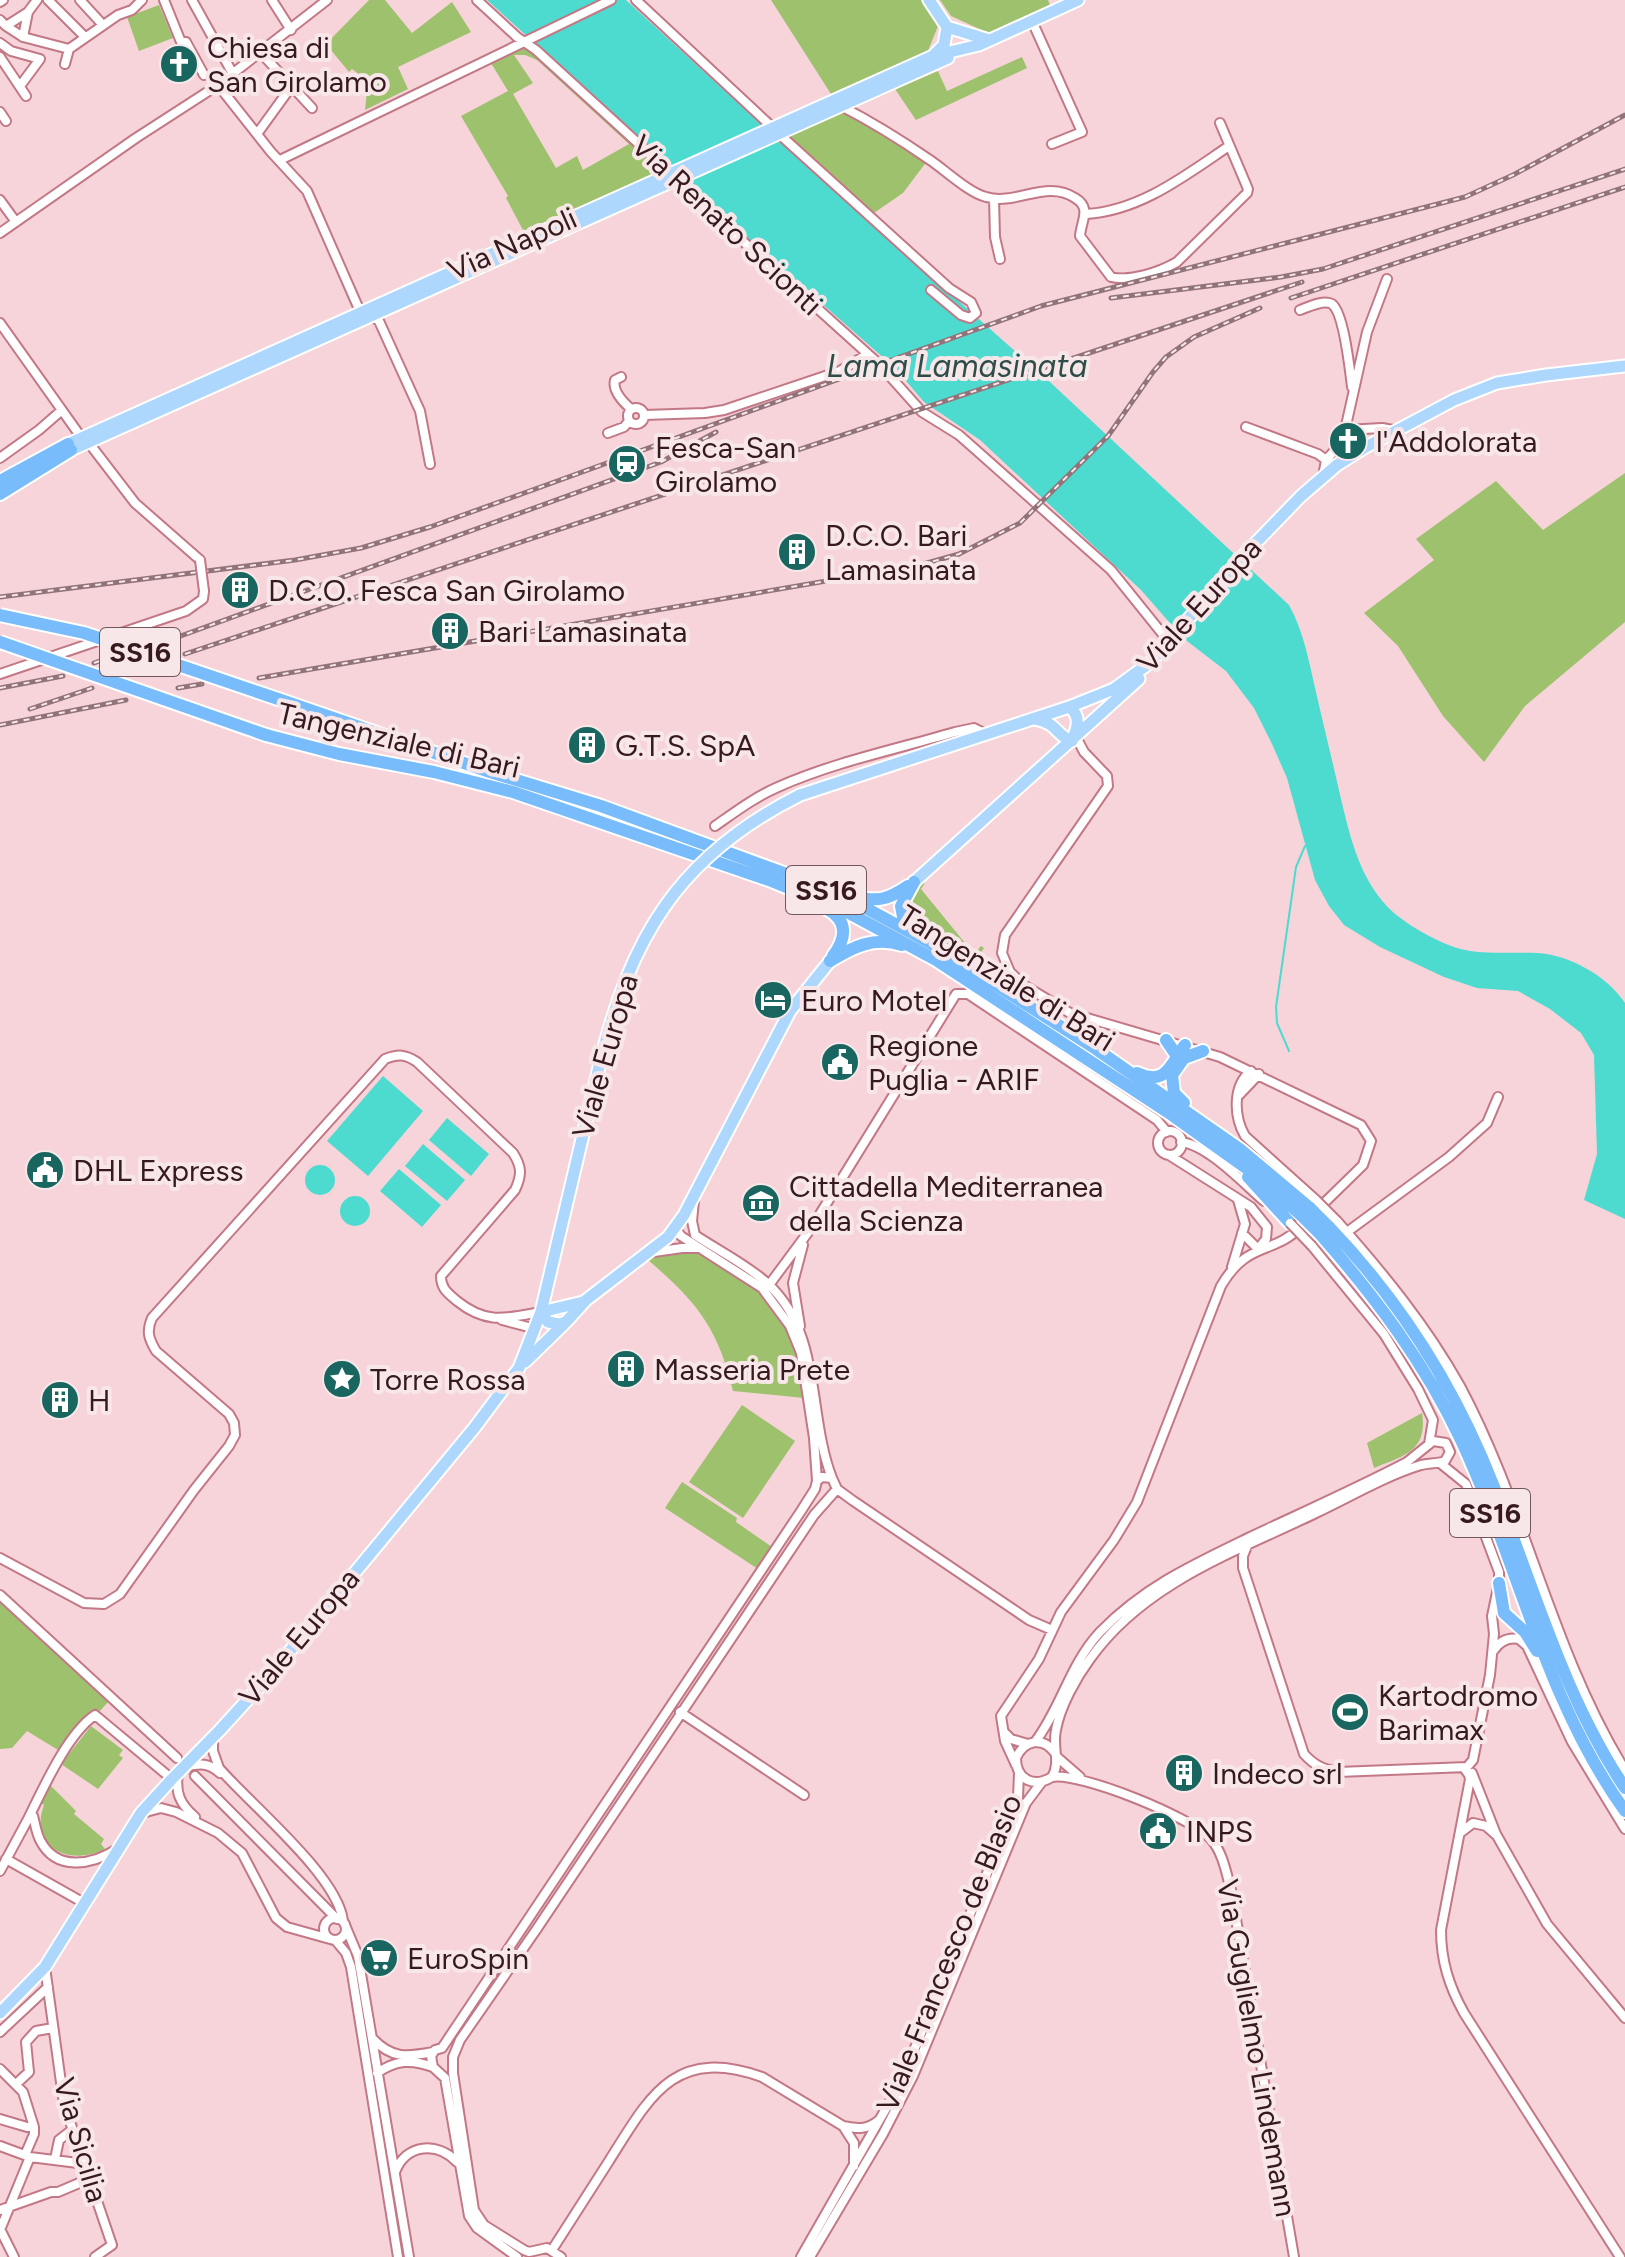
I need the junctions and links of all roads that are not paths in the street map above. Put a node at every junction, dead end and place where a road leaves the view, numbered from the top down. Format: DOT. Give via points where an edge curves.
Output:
graph roads {
  1 [pos="37,0"];
  2 [pos="48,0"];
  3 [pos="80,0"];
  4 [pos="142,0"];
  5 [pos="164,0"];
  6 [pos="192,0"];
  7 [pos="272,0"];
  8 [pos="477,0"];
  9 [pos="611,0"];
  10 [pos="636,0"];
  11 [pos="929,0"];
  12 [pos="1078,0"];
  13 [pos="321,2"];
  14 [pos="28,12"];
  15 [pos="1032,21"];
  16 [pos="3,23"];
  17 [pos="103,25"];
  18 [pos="947,27"];
  19 [pos="291,30"];
  20 [pos="23,37"];
  21 [pos="85,37"];
  22 [pos="989,40"];
  23 [pos="524,41"];
  24 [pos="0,43"];
  25 [pos="69,49"];
  26 [pos="959,51"];
  27 [pos="261,53"];
  28 [pos="933,56"];
  29 [pos="0,57"];
  30 [pos="65,64"];
  31 [pos="233,74"];
  32 [pos="204,75"];
  33 [pos="218,85"];
  34 [pos="20,86"];
  35 [pos="291,87"];
  36 [pos="26,96"];
  37 [pos="841,106"];
  38 [pos="312,108"];
  39 [pos="0,112"];
  40 [pos="6,121"];
  41 [pos="1220,123"];
  42 [pos="775,130"];
  43 [pos="257,134"];
  44 [pos="1052,144"];
  45 [pos="1229,146"];
  46 [pos="280,160"];
  47 [pos="674,176"];
  48 [pos="994,199"];
  49 [pos="0,200"];
  50 [pos="1086,214"];
  51 [pos="16,222"];
  52 [pos="0,233"];
  53 [pos="1000,259"];
  54 [pos="1387,279"];
  55 [pos="931,290"];
  56 [pos="1300,310"];
  57 [pos="365,316"];
  58 [pos="0,323"];
  59 [pos="868,354"];
  60 [pos="1625,366"];
  61 [pos="621,377"];
  62 [pos="1353,392"];
  63 [pos="631,409"];
  64 [pos="62,410"];
  65 [pos="644,415"];
  66 [pos="629,421"];
  67 [pos="1246,427"];
  68 [pos="1345,430"];
  69 [pos="1393,430"];
  70 [pos="608,433"];
  71 [pos="85,440"];
  72 [pos="69,447"];
  73 [pos="0,458"];
  74 [pos="1326,460"];
  75 [pos="430,464"];
  76 [pos="0,474"];
  77 [pos="1323,476"];
  78 [pos="0,481"];
  79 [pos="0,487"];
  80 [pos="0,494"];
  81 [pos="0,615"];
  82 [pos="1171,640"];
  83 [pos="0,642"];
  84 [pos="1151,662"];
  85 [pos="0,674"];
  86 [pos="1069,707"];
  87 [pos="1034,718"];
  88 [pos="1059,732"];
  89 [pos="986,734"];
  90 [pos="1072,741"];
  91 [pos="1049,759"];
  92 [pos="715,826"];
  93 [pos="914,882"];
  94 [pos="810,889"];
  95 [pos="936,960"];
  96 [pos="830,961"];
  97 [pos="992,982"];
  98 [pos="1166,1040"];
  99 [pos="1096,1049"];
  100 [pos="1203,1051"];
  101 [pos="1182,1053"];
  102 [pos="1230,1062"];
  103 [pos="1255,1073"];
  104 [pos="1240,1082"];
  105 [pos="1238,1095"];
  106 [pos="1498,1097"];
  107 [pos="1202,1122"];
  108 [pos="1167,1132"];
  109 [pos="1180,1146"];
  110 [pos="1169,1155"];
  111 [pos="1183,1163"];
  112 [pos="695,1194"];
  113 [pos="1237,1199"];
  114 [pos="1304,1212"];
  115 [pos="1262,1219"];
  116 [pos="812,1227"];
  117 [pos="1329,1227"];
  118 [pos="675,1228"];
  119 [pos="1347,1232"];
  120 [pos="1242,1233"];
  121 [pos="695,1235"];
  122 [pos="1286,1239"];
  123 [pos="699,1248"];
  124 [pos="1258,1249"];
  125 [pos="647,1254"];
  126 [pos="1232,1267"];
  127 [pos="783,1268"];
  128 [pos="758,1276"];
  129 [pos="793,1283"];
  130 [pos="547,1287"];
  131 [pos="773,1289"];
  132 [pos="586,1300"];
  133 [pos="570,1307"];
  134 [pos="541,1312"];
  135 [pos="522,1315"];
  136 [pos="501,1319"];
  137 [pos="513,1324"];
  138 [pos="562,1325"];
  139 [pos="536,1329"];
  140 [pos="801,1331"];
  141 [pos="527,1350"];
  142 [pos="519,1368"];
  143 [pos="1428,1446"];
  144 [pos="1438,1463"];
  145 [pos="832,1478"];
  146 [pos="816,1485"];
  147 [pos="837,1489"];
  148 [pos="827,1498"];
  149 [pos="1247,1546"];
  150 [pos="0,1558"];
  151 [pos="1211,1560"];
  152 [pos="1181,1574"];
  153 [pos="1499,1583"];
  154 [pos="0,1595"];
  155 [pos="1052,1630"];
  156 [pos="1492,1655"];
  157 [pos="1559,1688"];
  158 [pos="680,1712"];
  159 [pos="1001,1727"];
  160 [pos="216,1733"];
  161 [pos="1031,1743"];
  162 [pos="1056,1755"];
  163 [pos="1473,1760"];
  164 [pos="1464,1768"];
  165 [pos="178,1769"];
  166 [pos="1018,1769"];
  167 [pos="1625,1770"];
  168 [pos="195,1776"];
  169 [pos="1052,1777"];
  170 [pos="1084,1779"];
  171 [pos="1042,1782"];
  172 [pos="236,1787"];
  173 [pos="1625,1788"];
  174 [pos="804,1795"];
  175 [pos="1625,1811"];
  176 [pos="141,1813"];
  177 [pos="28,1819"];
  178 [pos="203,1824"];
  179 [pos="1625,1829"];
  180 [pos="1459,1833"];
  181 [pos="1496,1834"];
  182 [pos="118,1848"];
  183 [pos="6,1859"];
  184 [pos="0,1871"];
  185 [pos="84,1903"];
  186 [pos="338,1921"];
  187 [pos="333,1940"];
  188 [pos="45,1967"];
  189 [pos="48,1987"];
  190 [pos="0,2012"];
  191 [pos="1625,2018"];
  192 [pos="53,2028"];
  193 [pos="0,2032"];
  194 [pos="373,2039"];
  195 [pos="437,2050"];
  196 [pos="453,2061"];
  197 [pos="436,2069"];
  198 [pos="377,2073"];
  199 [pos="2,2074"];
  200 [pos="16,2084"];
  201 [pos="885,2114"];
  202 [pos="0,2119"];
  203 [pos="843,2126"];
  204 [pos="34,2127"];
  205 [pos="72,2130"];
  206 [pos="0,2146"];
  207 [pos="28,2156"];
  208 [pos="55,2159"];
  209 [pos="459,2163"];
  210 [pos="86,2164"];
  211 [pos="854,2168"];
  212 [pos="394,2173"];
  213 [pos="91,2178"];
  214 [pos="5,2209"];
  215 [pos="0,2230"];
  216 [pos="552,2250"];
  217 [pos="531,2254"];
  218 [pos="14,2257"];
  219 [pos="95,2257"];
  220 [pos="398,2257"];
  221 [pos="409,2257"];
  222 [pos="517,2257"];
  223 [pos="561,2257"];
  224 [pos="801,2257"];
  225 [pos="811,2257"];
  226 [pos="1294,2257"];
  227 [pos="1620,2257"];
  1 -- 14 [label="street"];
  2 -- 21 [label="street"];
  3 -- 17 [label="street"];
  4 -- 17 [label="street"];
  5 -- 32 [label="street" via="181,42 186,42"];
  6 -- 31 [label="street"];
  7 -- 19 [label="street"];
  8 -- 23 [label="street, Via Renato Scionti"];
  9 -- 23 [label="street"];
  10 -- 42 [label="street"];
  11 -- 18 [label="main road"];
  12 -- 15 [label="main road, Via Napoli"];
  13 -- 19 [label="street"];
  14 -- 16 [label="street"];
  14 -- 20 [label="street"];
  15 -- 22 [label="main road, Via Napoli"];
  15 -- 44 [label="street" via="1082,132"];
  16 -- 20 [label="street"];
  17 -- 21 [label="street"];
  18 -- 22 [label="main road"];
  18 -- 28 [label="main road" via="944,45"];
  19 -- 27 [label="street"];
  20 -- 25 [label="street"];
  21 -- 25 [label="street"];
  22 -- 26 [label="main road, Via Napoli"];
  23 -- 46 [label="street"];
  23 -- 47 [label="street, Via Renato Scionti"];
  24 -- 34 [label="street" via="40,59"];
  25 -- 30 [label="street"];
  26 -- 28 [label="main road, Via Napoli"];
  26 -- 37 [label="main road, Via Napoli"];
  27 -- 31 [label="street"];
  27 -- 35 [label="street"];
  28 -- 42 [label="main road, Via Napoli"];
  29 -- 34 [label="street"];
  31 -- 33 [label="street"];
  33 -- 43 [label="street"];
  33 -- 51 [label="street"];
  34 -- 36 [label="street"];
  35 -- 38 [label="street"];
  35 -- 43 [label="street"];
  37 -- 42 [label="main road, Via Napoli"];
  37 -- 48 [label="street" via="981,196"];
  39 -- 40 [label="street"];
  41 -- 45 [label="street"];
  42 -- 47 [label="main road, Via Napoli"];
  42 -- 55 [label="street" via="938,279 971,302 976,313 970,318 961,315"];
  43 -- 46 [label="street"];
  45 -- 50 [label="street" via="1132,205"];
  45 -- 50 [label="street" via="1247,193 1167,268 1126,279 1111,277 1080,236"];
  46 -- 57 [label="street" via="307,191"];
  47 -- 57 [label="main road, Via Napoli"];
  47 -- 59 [label="street, Via Renato Scionti"];
  48 -- 50 [label="street" via="1051,189 1082,202"];
  48 -- 53 [label="street"];
  49 -- 51 [label="street"];
  51 -- 52 [label="street"];
  54 -- 62 [label="street"];
  56 -- 62 [label="street" via="1325,302 1336,310"];
  57 -- 71 [label="main road, Via Napoli"];
  57 -- 75 [label="street" via="379,321 420,411"];
  58 -- 64 [label="street"];
  59 -- 65 [label="street" via="840,371 724,410"];
  59 -- 82 [label="street, Via Renato Scionti" via="922,412 959,435 1111,570"];
  60 -- 69 [label="main road, Viale Europa" via="1497,383"];
  61 -- 63 [label="street" via="614,387"];
  62 -- 68 [label="street"];
  63 -- 65 [label="street" via="640,408"];
  63 -- 66 [label="street"];
  64 -- 71 [label="street"];
  64 -- 73 [label="street"];
  65 -- 66 [label="street" via="639,424"];
  66 -- 70 [label="street"];
  67 -- 74 [label="street"];
  68 -- 69 [label="street"];
  68 -- 74 [label="street"];
  69 -- 77 [label="main road, Viale Europa"];
  71 -- 72 [label="main road, Via Napoli"];
  71 -- 85 [label="street, bridge" via="135,503 200,560 203,599 186,611"];
  72 -- 76 [label="highway"];
  72 -- 78 [label="highway"];
  72 -- 79 [label="highway"];
  72 -- 80 [label="highway"];
  74 -- 77 [label="street"];
  77 -- 82 [label="main road, Viale Europa" via="1243,556"];
  81 -- 94 [label="highway, Tangenziale di Bari / SS16, bridge" via="84,633 601,806"];
  82 -- 84 [label="main road, Viale Europa"];
  83 -- 94 [label="highway, Tangenziale di Bari / SS16, bridge" via="266,735 513,792"];
  84 -- 86 [label="main road, Viale Europa" via="1114,689"];
  84 -- 90 [label="main road" via="1136,683"];
  86 -- 87 [label="main road, Viale Europa"];
  86 -- 88 [label="main road"];
  86 -- 90 [label="main road" via="1078,723"];
  87 -- 88 [label="main road"];
  87 -- 89 [label="main road, Viale Europa"];
  88 -- 90 [label="main road"];
  88 -- 91 [label="main road"];
  89 -- 92 [label="street" via="974,728 955,732 810,774 745,804"];
  89 -- 130 [label="main road, Viale Europa, bridge" via="800,795 730,838 679,885 649,928 614,1008"];
  90 -- 91 [label="main road"];
  90 -- 98 [label="street" via="1107,776 1108,786 1005,935 1004,959 1018,981 1070,1013"];
  91 -- 93 [label="main road"];
  93 -- 94 [label="highway" via="893,896 870,901"];
  93 -- 97 [label="highway" via="903,900 903,917 972,962"];
  94 -- 95 [label="highway, Tangenziale di Bari / SS16"];
  94 -- 96 [label="highway" via="819,906 838,916 844,927 843,941"];
  94 -- 97 [label="highway, Tangenziale di Bari / SS16" via="903,927"];
  95 -- 96 [label="highway" via="884,941 855,946"];
  95 -- 114 [label="highway, Tangenziale di Bari / SS16" via="1204,1138"];
  96 -- 112 [label="main road" via="790,1011"];
  97 -- 99 [label="highway, Tangenziale di Bari / SS16"];
  98 -- 101 [label="highway"];
  99 -- 101 [label="highway" via="1149,1077 1171,1069"];
  99 -- 107 [label="highway, Tangenziale di Bari / SS16"];
  100 -- 101 [label="highway"];
  100 -- 102 [label="street"];
  101 -- 107 [label="highway" via="1172,1086"];
  102 -- 103 [label="street"];
  102 -- 104 [label="street"];
  103 -- 104 [label="street"];
  103 -- 105 [label="street"];
  103 -- 122 [label="street" via="1352,1119 1371,1141 1363,1165"];
  104 -- 105 [label="street"];
  105 -- 114 [label="street" via="1239,1126"];
  106 -- 119 [label="street" via="1487,1123 1449,1157"];
  107 -- 114 [label="highway, Tangenziale di Bari / SS16" via="1241,1150"];
  108 -- 109 [label="street" via="1174,1133"];
  108 -- 110 [label="street" via="1158,1143"];
  108 -- 116 [label="street" via="1157,1120 968,994 956,994"];
  109 -- 110 [label="street"];
  109 -- 111 [label="street"];
  109 -- 114 [label="street" via="1191,1143"];
  110 -- 111 [label="street"];
  111 -- 113 [label="street"];
  112 -- 118 [label="main road"];
  112 -- 121 [label="street"];
  113 -- 115 [label="street"];
  113 -- 120 [label="street" via="1245,1224"];
  114 -- 117 [label="highway, Tangenziale di Bari / SS16, bridge"];
  114 -- 117 [label="street, bridge"];
  114 -- 143 [label="street, bridge" via="1312,1246 1384,1334 1418,1389 1433,1420"];
  115 -- 122 [label="street"];
  115 -- 124 [label="street" via="1268,1234"];
  116 -- 127 [label="street"];
  116 -- 129 [label="street"];
  117 -- 119 [label="street"];
  117 -- 157 [label="highway, Tangenziale di Bari / SS16" via="1429,1378 1471,1463"];
  117 -- 173 [label="highway, Tangenziale di Bari / SS16" via="1393,1301 1449,1390 1493,1484 1568,1681"];
  118 -- 121 [label="street"];
  118 -- 123 [label="street"];
  118 -- 125 [label="main road"];
  119 -- 167 [label="street" via="1415,1315 1460,1387 1575,1674"];
  120 -- 124 [label="street"];
  120 -- 126 [label="street"];
  121 -- 128 [label="street"];
  122 -- 124 [label="street"];
  123 -- 125 [label="street"];
  123 -- 146 [label="street" via="762,1288 790,1326 801,1353"];
  124 -- 126 [label="street"];
  125 -- 132 [label="main road"];
  126 -- 155 [label="street" via="1137,1502"];
  127 -- 128 [label="street"];
  127 -- 131 [label="street"];
  128 -- 131 [label="street"];
  129 -- 131 [label="street"];
  129 -- 140 [label="street"];
  130 -- 133 [label="main road"];
  130 -- 134 [label="main road, Viale Europa"];
  131 -- 140 [label="street"];
  132 -- 133 [label="main road"];
  132 -- 138 [label="main road"];
  133 -- 134 [label="main road"];
  134 -- 135 [label="street"];
  134 -- 138 [label="main road" via="548,1322"];
  134 -- 139 [label="main road, Viale Europa"];
  135 -- 136 [label="street"];
  135 -- 139 [label="street"];
  136 -- 137 [label="street"];
  136 -- 150 [label="street" via="465,1307 444,1290 441,1276 515,1190 520,1163 417,1062 397,1054 385,1059 152,1318 149,1338 156,1351 229,1414 235,1435 120,1594 104,1604 84,1603"];
  137 -- 139 [label="street"];
  137 -- 141 [label="street"];
  138 -- 139 [label="main road"];
  138 -- 142 [label="main road"];
  139 -- 141 [label="main road, Viale Europa"];
  140 -- 145 [label="street"];
  141 -- 142 [label="main road, Viale Europa"];
  142 -- 160 [label="main road, Viale Europa" via="271,1674"];
  143 -- 144 [label="street" via="1429,1459"];
  143 -- 144 [label="street" via="1438,1440 1448,1447 1448,1457"];
  143 -- 151 [label="street" via="1407,1462"];
  144 -- 149 [label="street" via="1408,1470"];
  144 -- 153 [label="street" via="1466,1484 1495,1558"];
  145 -- 146 [label="street" via="822,1477"];
  145 -- 147 [label="street"];
  146 -- 148 [label="street" via="818,1495"];
  146 -- 195 [label="street"];
  147 -- 148 [label="street"];
  147 -- 155 [label="street" via="1029,1620"];
  148 -- 158 [label="street"];
  149 -- 151 [label="street"];
  149 -- 164 [label="street" via="1243,1568 1304,1754 1322,1769 1338,1772"];
  151 -- 152 [label="street"];
  152 -- 161 [label="street" via="1136,1598 1100,1632 1072,1671 1044,1730"];
  152 -- 162 [label="street" via="1116,1627 1088,1661 1056,1726"];
  153 -- 156 [label="street"];
  153 -- 157 [label="highway" via="1504,1613 1533,1642 1549,1681"];
  154 -- 165 [label="street"];
  155 -- 159 [label="street" via="1001,1716"];
  156 -- 163 [label="street"];
  156 -- 179 [label="street" via="1507,1639 1527,1646 1572,1742"];
  157 -- 175 [label="highway, Tangenziale di Bari / SS16" via="1581,1738"];
  158 -- 174 [label="street"];
  158 -- 196 [label="street" via="460,2040"];
  159 -- 161 [label="street" via="1011,1739"];
  159 -- 166 [label="street"];
  160 -- 165 [label="main road, Viale Europa, bridge"];
  160 -- 172 [label="street" via="214,1760"];
  161 -- 162 [label="street" via="1046,1744"];
  161 -- 166 [label="street" via="1018,1753"];
  162 -- 169 [label="street"];
  162 -- 170 [label="street, Via Guglielmo Lindemann"];
  163 -- 164 [label="street"];
  163 -- 181 [label="street" via="1474,1782"];
  164 -- 180 [label="street" via="1470,1779"];
  165 -- 172 [label="street" via="210,1766"];
  165 -- 176 [label="main road, Viale Europa"];
  165 -- 177 [label="street" via="95,1715 62,1756"];
  165 -- 178 [label="street" via="180,1801"];
  166 -- 171 [label="street" via="1028,1781"];
  166 -- 201 [label="street, Viale Francesco de Blasio" via="1018,1798"];
  168 -- 186 [label="street"];
  169 -- 170 [label="street, Via Guglielmo Lindemann"];
  169 -- 171 [label="street"];
  170 -- 226 [label="street, Via Guglielmo Lindemann" via="1198,1827 1222,1856"];
  171 -- 225 [label="street, Viale Francesco de Blasio" via="1026,1803 913,2076"];
  172 -- 186 [label="street" via="323,1879 340,1908"];
  176 -- 178 [label="street" via="161,1808"];
  176 -- 182 [label="main road, Viale Europa"];
  177 -- 182 [label="street" via="35,1817 42,1844 67,1862 95,1861"];
  177 -- 183 [label="street"];
  178 -- 187 [label="street" via="242,1853 276,1918 287,1927"];
  180 -- 181 [label="street" via="1473,1823"];
  180 -- 227 [label="street" via="1441,1930 1446,1975 1464,2013"];
  181 -- 191 [label="street" via="1547,1924"];
  182 -- 185 [label="main road, Viale Europa"];
  183 -- 184 [label="street"];
  183 -- 185 [label="street"];
  185 -- 188 [label="main road, Viale Europa"];
  186 -- 187 [label="street" via="345,1934"];
  186 -- 187 [label="street" via="325,1932"];
  186 -- 194 [label="street" via="358,1956"];
  187 -- 220 [label="street" via="351,1967"];
  188 -- 189 [label="street, Via Sicilia"];
  188 -- 190 [label="main road, Viale Europa"];
  189 -- 192 [label="street, Via Sicilia"];
  189 -- 193 [label="street"];
  192 -- 200 [label="street" via="36,2031 26,2042 29,2072"];
  192 -- 205 [label="street, Via Sicilia"];
  194 -- 195 [label="street" via="392,2054"];
  194 -- 198 [label="street"];
  195 -- 196 [label="street" via="448,2050"];
  195 -- 197 [label="street" via="430,2060"];
  196 -- 197 [label="street" via="447,2070"];
  196 -- 217 [label="street" via="474,2210 484,2225"];
  197 -- 198 [label="street" via="401,2061"];
  197 -- 209 [label="street" via="445,2078"];
  198 -- 212 [label="street"];
  199 -- 200 [label="street"];
  200 -- 204 [label="street"];
  201 -- 203 [label="street" via="865,2128"];
  201 -- 211 [label="street, Viale Francesco de Blasio"];
  202 -- 204 [label="street"];
  203 -- 211 [label="street" via="854,2143"];
  203 -- 216 [label="street" via="762,2077 722,2067 686,2072 643,2105"];
  204 -- 207 [label="street"];
  205 -- 208 [label="street" via="59,2140"];
  205 -- 210 [label="street, Via Sicilia"];
  206 -- 207 [label="street"];
  207 -- 208 [label="street"];
  207 -- 214 [label="street"];
  208 -- 210 [label="street"];
  209 -- 212 [label="street" via="444,2151 425,2148 406,2154"];
  209 -- 222 [label="street" via="473,2222"];
  210 -- 213 [label="street, Via Sicilia"];
  211 -- 224 [label="street, Viale Francesco de Blasio"];
  212 -- 221 [label="street"];
  213 -- 214 [label="street"];
  213 -- 219 [label="street, Via Sicilia" via="112,2245"];
  214 -- 215 [label="street"];
  215 -- 218 [label="street"];
  216 -- 217 [label="street"];
  216 -- 223 [label="street"];
}
